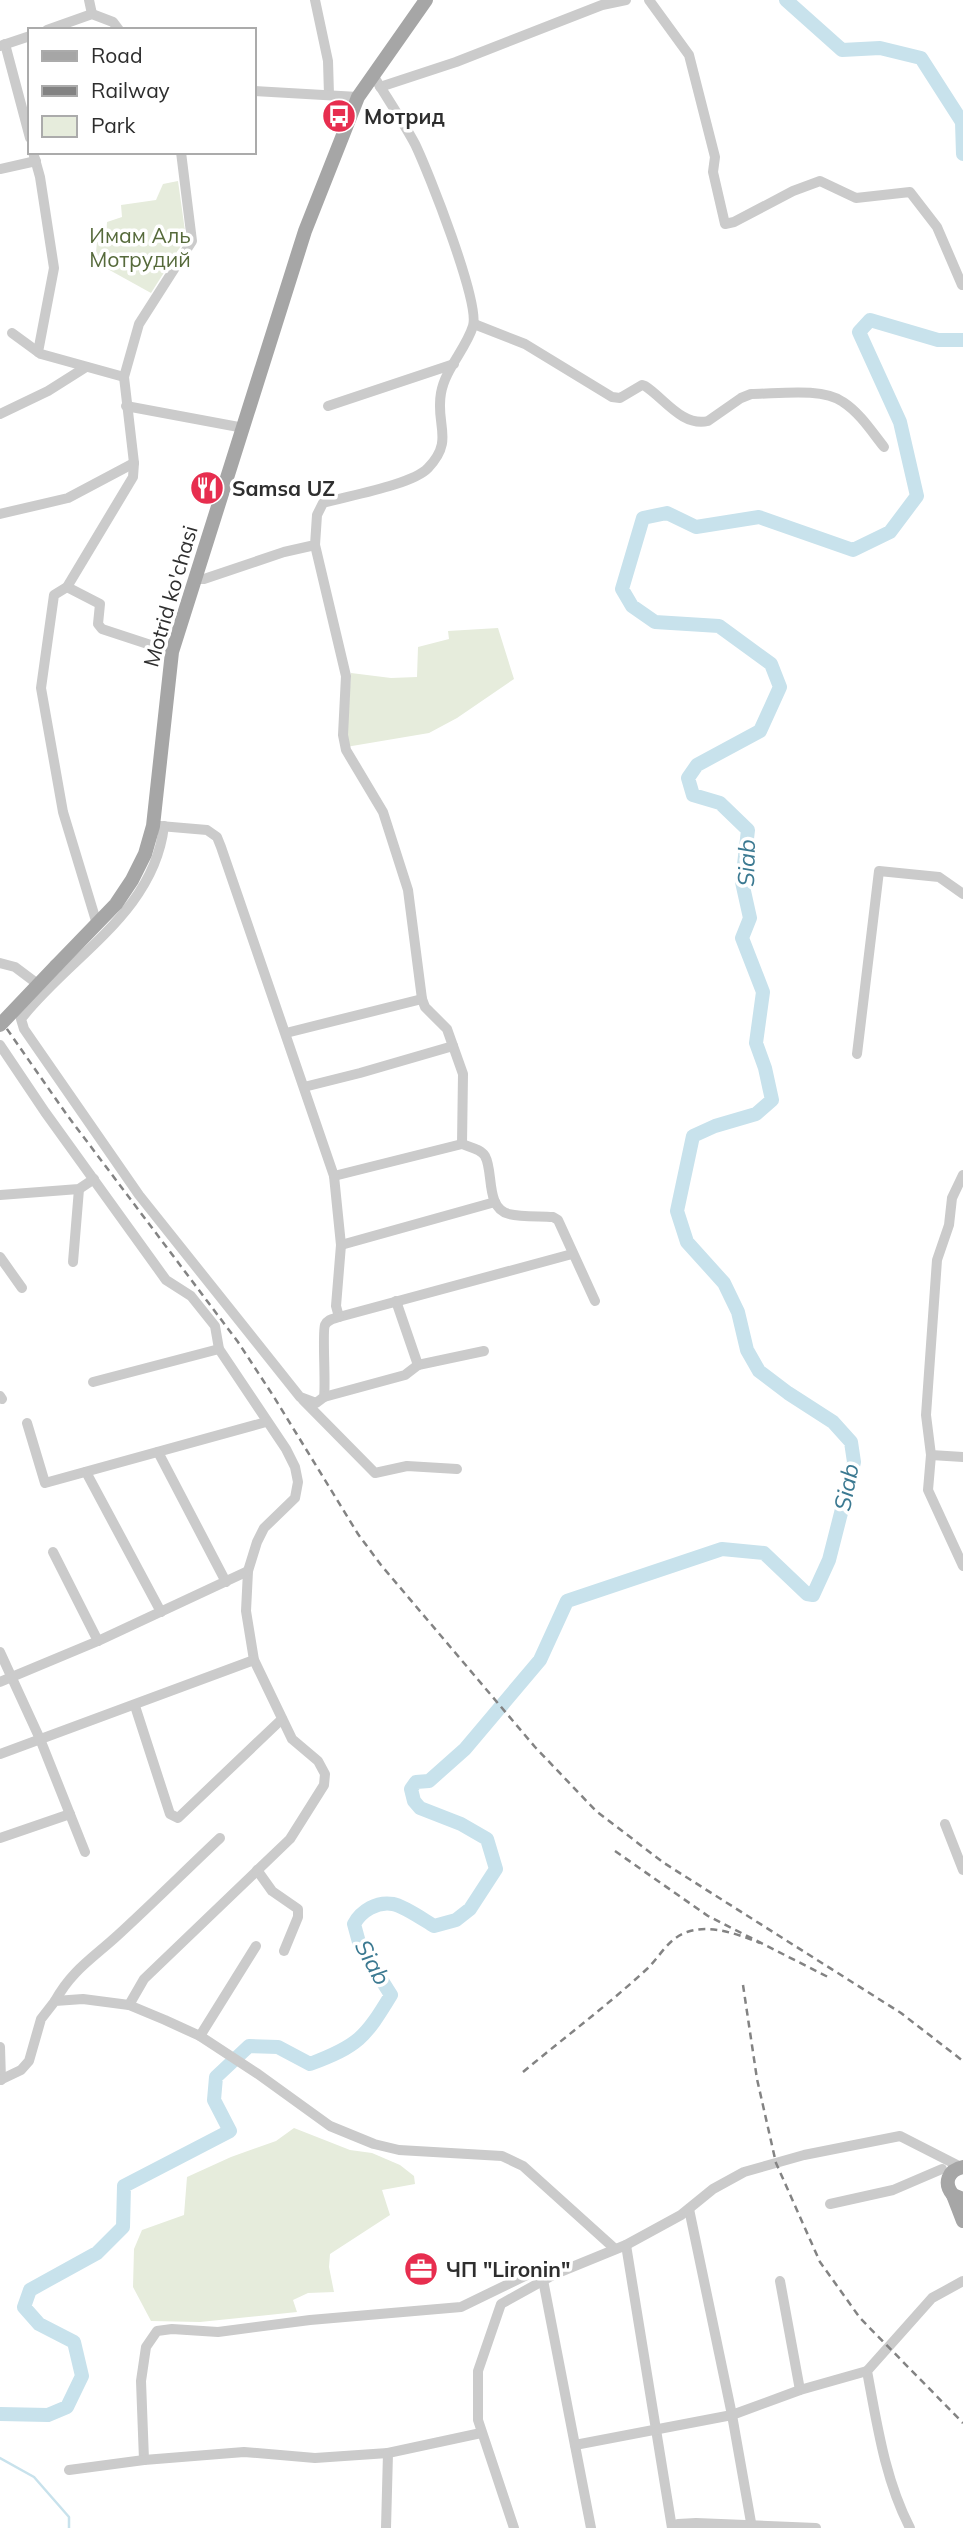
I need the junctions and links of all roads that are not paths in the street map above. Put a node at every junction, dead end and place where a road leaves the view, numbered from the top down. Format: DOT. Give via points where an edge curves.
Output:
graph roads {
  1 [pos="89,0"];
  2 [pos="315,0"];
  3 [pos="426,0"];
  4 [pos="626,0"];
  5 [pos="649,0"];
  6 [pos="602,3"];
  7 [pos="92,14"];
  8 [pos="53,28"];
  9 [pos="118,28"];
  10 [pos="28,37"];
  11 [pos="3,45"];
  12 [pos="376,81"];
  13 [pos="256,91"];
  14 [pos="329,96"];
  15 [pos="358,97"];
  16 [pos="28,131"];
  17 [pos="181,154"];
  18 [pos="34,156"];
  19 [pos="0,169"];
  20 [pos="962,285"];
  21 [pos="474,324"];
  22 [pos="12,333"];
  23 [pos="38,352"];
  24 [pos="454,364"];
  25 [pos="86,367"];
  26 [pos="124,377"];
  27 [pos="125,406"];
  28 [pos="328,406"];
  29 [pos="0,414"];
  30 [pos="244,428"];
  31 [pos="884,447"];
  32 [pos="134,463"];
  33 [pos="0,514"];
  34 [pos="315,545"];
  35 [pos="194,579"];
  36 [pos="67,587"];
  37 [pos="172,652"];
  38 [pos="159,826"];
  39 [pos="963,894"];
  40 [pos="97,924"];
  41 [pos="0,964"];
  42 [pos="38,985"];
  43 [pos="422,999"];
  44 [pos="0,1025"];
  45 [pos="286,1033"];
  46 [pos="0,1046"];
  47 [pos="453,1046"];
  48 [pos="857,1054"];
  49 [pos="304,1087"];
  50 [pos="462,1144"];
  51 [pos="963,1175"];
  52 [pos="334,1176"];
  53 [pos="94,1179"];
  54 [pos="79,1189"];
  55 [pos="0,1195"];
  56 [pos="495,1202"];
  57 [pos="341,1245"];
  58 [pos="572,1254"];
  59 [pos="0,1257"];
  60 [pos="73,1262"];
  61 [pos="23,1288"];
  62 [pos="396,1301"];
  63 [pos="595,1301"];
  64 [pos="339,1317"];
  65 [pos="219,1349"];
  66 [pos="484,1351"];
  67 [pos="418,1365"];
  68 [pos="93,1382"];
  69 [pos="300,1397"];
  70 [pos="324,1397"];
  71 [pos="266,1422"];
  72 [pos="27,1423"];
  73 [pos="159,1452"];
  74 [pos="931,1455"];
  75 [pos="963,1457"];
  76 [pos="457,1469"];
  77 [pos="86,1472"];
  78 [pos="53,1552"];
  79 [pos="963,1566"];
  80 [pos="248,1571"];
  81 [pos="226,1582"];
  82 [pos="161,1612"];
  83 [pos="98,1641"];
  84 [pos="0,1651"];
  85 [pos="254,1660"];
  86 [pos="12,1676"];
  87 [pos="0,1682"];
  88 [pos="135,1706"];
  89 [pos="282,1719"];
  90 [pos="40,1739"];
  91 [pos="0,1754"];
  92 [pos="70,1814"];
  93 [pos="945,1824"];
  94 [pos="0,1838"];
  95 [pos="220,1838"];
  96 [pos="85,1852"];
  97 [pos="257,1870"];
  98 [pos="963,1870"];
  99 [pos="256,1946"];
  100 [pos="284,1951"];
  101 [pos="55,2001"];
  102 [pos="129,2005"];
  103 [pos="204,2039"];
  104 [pos="0,2047"];
  105 [pos="1,2080"];
  106 [pos="933,2154"];
  107 [pos="962,2167"];
  108 [pos="951,2187"];
  109 [pos="830,2204"];
  110 [pos="689,2209"];
  111 [pos="963,2221"];
  112 [pos="626,2245"];
  113 [pos="614,2248"];
  114 [pos="555,2274"];
  115 [pos="543,2280"];
  116 [pos="780,2281"];
  117 [pos="963,2281"];
  118 [pos="867,2373"];
  119 [pos="800,2390"];
  120 [pos="732,2415"];
  121 [pos="656,2430"];
  122 [pos="481,2433"];
  123 [pos="575,2445"];
  124 [pos="388,2453"];
  125 [pos="144,2460"];
  126 [pos="69,2470"];
  127 [pos="751,2526"];
  128 [pos="386,2528"];
  129 [pos="514,2528"];
  130 [pos="591,2528"];
  131 [pos="674,2528"];
  132 [pos="816,2528"];
  133 [pos="910,2528"];
  1 -- 7 [label="street"];
  2 -- 14 [label="street" via="328,61"];
  3 -- 12 [label="main road, Motrid ko'chasi"];
  4 -- 6 [label="street"];
  5 -- 20 [label="street" via="690,55 715,157 713,172 724,224 820,181 864,199 910,192 936,227"];
  6 -- 12 [label="street" via="456,62"];
  7 -- 8 [label="street"];
  7 -- 9 [label="street"];
  10 -- 11 [label="street"];
  11 -- 16 [label="street"];
  12 -- 15 [label="main road, Motrid ko'chasi"];
  12 -- 21 [label="street" via="434,186 468,287"];
  13 -- 14 [label="street"];
  14 -- 15 [label="street"];
  15 -- 30 [label="main road, Motrid ko'chasi" via="305,231"];
  17 -- 26 [label="street" via="192,241 139,324"];
  18 -- 19 [label="street"];
  18 -- 23 [label="street" via="54,268"];
  21 -- 24 [label="street"];
  21 -- 31 [label="street" via="524,344 612,397 620,398 642,385 677,414 702,422 751,394 824,394 843,401"];
  22 -- 23 [label="street"];
  23 -- 25 [label="street"];
  24 -- 28 [label="street"];
  24 -- 34 [label="street" via="439,406 441,452 427,470 412,479 323,503 317,515"];
  25 -- 26 [label="street"];
  25 -- 29 [label="street"];
  26 -- 27 [label="street"];
  27 -- 30 [label="street"];
  27 -- 32 [label="street"];
  30 -- 35 [label="main road, Motrid ko'chasi"];
  32 -- 33 [label="street" via="68,498"];
  32 -- 36 [label="street" via="132,477"];
  34 -- 35 [label="street"];
  34 -- 43 [label="street" via="346,676 346,750 383,812 408,890"];
  35 -- 37 [label="main road, Motrid ko'chasi"];
  36 -- 37 [label="street" via="100,604 98,624 102,629"];
  36 -- 40 [label="street" via="54,595 41,688 63,812"];
  37 -- 38 [label="main road, Motrid ko'chasi"];
  38 -- 40 [label="main road, Motrid ko'chasi" via="140,867"];
  38 -- 45 [label="street" via="207,830 217,837"];
  38 -- 69 [label="street" via="163,837 130,907 21,1019 139,1195"];
  39 -- 48 [label="street" via="939,877 879,871"];
  40 -- 42 [label="main road, Motrid ko'chasi, bridge"];
  41 -- 42 [label="street" via="15,967"];
  42 -- 44 [label="main road, Motrid ko'chasi, bridge"];
  43 -- 45 [label="street"];
  43 -- 47 [label="street" via="447,1029"];
  45 -- 49 [label="street"];
  46 -- 53 [label="street"];
  47 -- 49 [label="street"];
  47 -- 50 [label="street" via="463,1074"];
  49 -- 52 [label="street"];
  50 -- 52 [label="street"];
  50 -- 56 [label="street" via="486,1157"];
  51 -- 74 [label="street" via="952,1198 937,1260 926,1415"];
  52 -- 57 [label="street"];
  53 -- 54 [label="street"];
  53 -- 65 [label="street" via="166,1280 191,1296 215,1326"];
  54 -- 55 [label="street"];
  54 -- 60 [label="street"];
  56 -- 57 [label="street"];
  56 -- 58 [label="street" via="507,1214 558,1220"];
  57 -- 64 [label="street"];
  58 -- 62 [label="street"];
  58 -- 63 [label="street"];
  59 -- 61 [label="street"];
  62 -- 64 [label="street"];
  62 -- 67 [label="street"];
  64 -- 70 [label="street" via="328,1320 323,1328"];
  65 -- 68 [label="street"];
  65 -- 71 [label="street"];
  66 -- 67 [label="street"];
  67 -- 70 [label="street" via="405,1375"];
  69 -- 70 [label="street" via="316,1403"];
  69 -- 76 [label="street" via="375,1474 407,1466"];
  71 -- 73 [label="street"];
  71 -- 80 [label="street" via="286,1449 298,1482 295,1497 264,1528"];
  72 -- 77 [label="street" via="45,1483"];
  73 -- 77 [label="street"];
  73 -- 81 [label="street"];
  74 -- 75 [label="street"];
  74 -- 79 [label="street" via="928,1490"];
  77 -- 82 [label="street"];
  78 -- 83 [label="street"];
  80 -- 81 [label="street"];
  80 -- 85 [label="street" via="246,1611"];
  81 -- 82 [label="street"];
  82 -- 83 [label="street"];
  83 -- 86 [label="street"];
  84 -- 86 [label="street"];
  85 -- 88 [label="street"];
  85 -- 89 [label="street"];
  86 -- 87 [label="street"];
  86 -- 90 [label="street"];
  88 -- 89 [label="street" via="170,1814 178,1818"];
  88 -- 90 [label="street"];
  89 -- 97 [label="street" via="292,1739 318,1760 325,1774 324,1786 290,1839"];
  90 -- 91 [label="street"];
  90 -- 92 [label="street"];
  92 -- 94 [label="street"];
  92 -- 96 [label="street"];
  93 -- 98 [label="street"];
  95 -- 101 [label="street" via="78,1969"];
  97 -- 100 [label="street" via="272,1891 298,1909"];
  97 -- 102 [label="street" via="144,1979"];
  99 -- 103 [label="street"];
  101 -- 102 [label="street" via="83,1999"];
  101 -- 105 [label="street" via="41,2019 29,2062"];
  102 -- 103 [label="street"];
  103 -- 113 [label="street" via="330,2126 374,2144 399,2150 502,2156 523,2166"];
  104 -- 105 [label="street"];
  106 -- 107 [label="street"];
  106 -- 108 [label="street"];
  106 -- 110 [label="street" via="900,2136 804,2155 744,2172"];
  107 -- 108 [label="main road" via="949,2175"];
  108 -- 109 [label="street" via="893,2190"];
  108 -- 111 [label="main road"];
  110 -- 112 [label="street"];
  110 -- 120 [label="street"];
  112 -- 113 [label="street"];
  112 -- 121 [label="street"];
  113 -- 114 [label="street"];
  114 -- 115 [label="street"];
  114 -- 125 [label="street" via="531,2273 461,2307 218,2332 157,2331 146,2347 141,2381"];
  115 -- 122 [label="street" via="501,2304 478,2371"];
  115 -- 123 [label="street"];
  116 -- 119 [label="street"];
  117 -- 118 [label="street" via="932,2298"];
  118 -- 119 [label="street"];
  118 -- 133 [label="street" via="888,2470"];
  119 -- 120 [label="street"];
  120 -- 121 [label="street"];
  120 -- 127 [label="street"];
  121 -- 123 [label="street"];
  121 -- 131 [label="street"];
  122 -- 124 [label="street"];
  122 -- 129 [label="street"];
  123 -- 130 [label="street"];
  124 -- 125 [label="street" via="315,2458 244,2452"];
  124 -- 128 [label="street"];
  125 -- 126 [label="street"];
  127 -- 131 [label="street" via="678,2524"];
  127 -- 132 [label="street"];
}
